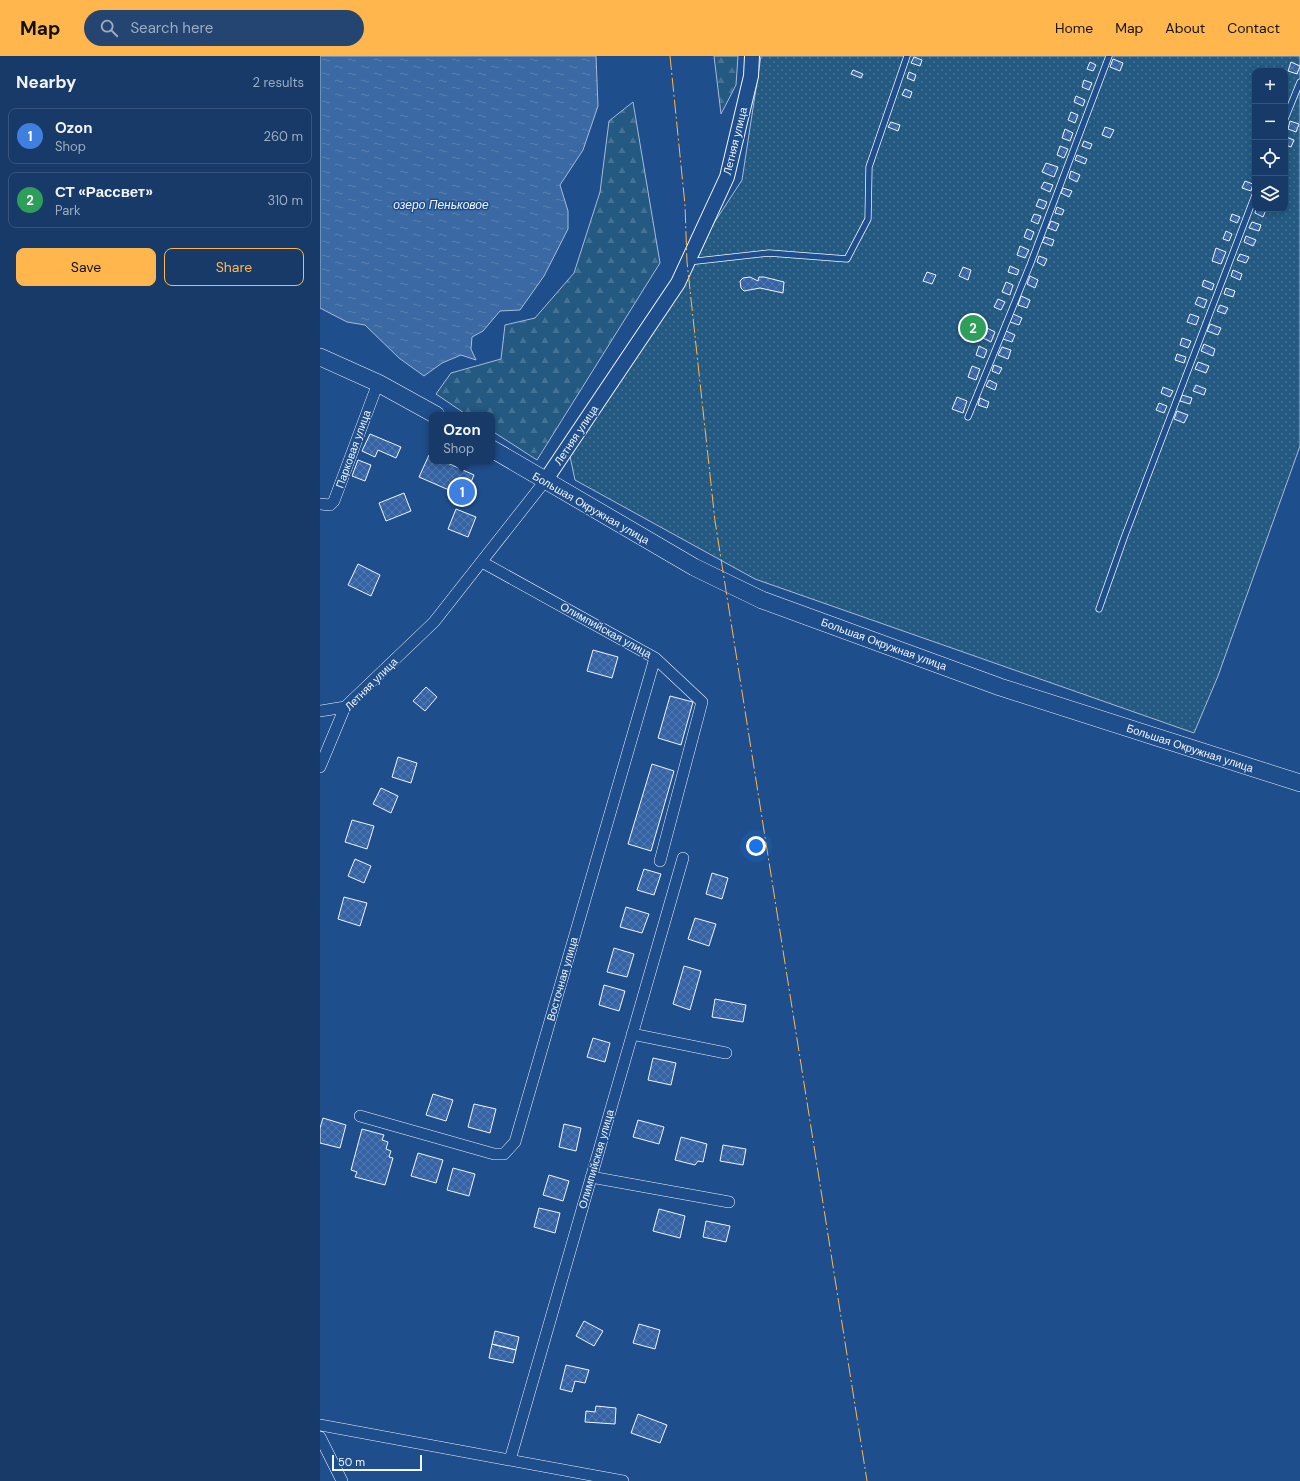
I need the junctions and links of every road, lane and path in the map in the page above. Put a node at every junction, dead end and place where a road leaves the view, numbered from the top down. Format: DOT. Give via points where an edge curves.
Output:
graph roads {
  1 [pos="752,56"];
  2 [pos="908,56"];
  3 [pos="1109,56"];
  4 [pos="1300,82"];
  5 [pos="1288,112"];
  6 [pos="1252,203"];
  7 [pos="688,262"];
  8 [pos="320,357"];
  9 [pos="378,383"];
  10 [pos="431,412"];
  11 [pos="968,417"];
  12 [pos="495,451"];
  13 [pos="545,481"];
  14 [pos="320,505"];
  15 [pos="482,562"];
  16 [pos="1099,609"];
  17 [pos="655,658"];
  18 [pos="345,707"];
  19 [pos="320,711"];
  20 [pos="320,767"];
  21 [pos="1300,783"];
  22 [pos="683,858"];
  23 [pos="660,861"];
  24 [pos="632,1034"];
  25 [pos="726,1052"];
  26 [pos="360,1116"];
  27 [pos="591,1177"];
  28 [pos="729,1202"];
  29 [pos="320,1426"];
  30 [pos="320,1437"];
  31 [pos="510,1460"];
  32 [pos="342,1481"];
  33 [pos="623,1481"];
  1 -- 7 [label="street, Летняя улица" via="751,76 727,177"];
  2 -- 7 [label="lane" via="869,167 868,219 847,258 769,253"];
  3 -- 11 [label="lane" via="1030,265"];
  4 -- 5 [label="lane"];
  6 -- 16 [label="lane"];
  7 -- 13 [label="street, Летняя улица" via="678,283"];
  8 -- 9 [label="main road"];
  9 -- 10 [label="main road"];
  9 -- 14 [label="street, Парковая улица" via="334,501 330,505"];
  12 -- 13 [label="main road, Большая Окружная улица"];
  13 -- 15 [label="street, Летняя улица"];
  13 -- 21 [label="main road, Большая Окружная улица" via="694,567 762,600 1000,687"];
  15 -- 17 [label="street, Олимпийская улица"];
  15 -- 18 [label="street, Летняя улица" via="434,622"];
  17 -- 23 [label="street, Олимпийская улица" via="702,702"];
  17 -- 26 [label="street, Восточная улица" via="515,1142 504,1154 494,1154"];
  18 -- 19 [label="street"];
  18 -- 20 [label="street, Летняя улица"];
  22 -- 24 [label="street, Олимпийская улица"];
  24 -- 25 [label="street"];
  24 -- 27 [label="street, Олимпийская улица"];
  27 -- 28 [label="street"];
  27 -- 31 [label="street, Олимпийская улица"];
  29 -- 31 [label="street"];
  30 -- 32 [label="street"];
  31 -- 33 [label="street"];
}
